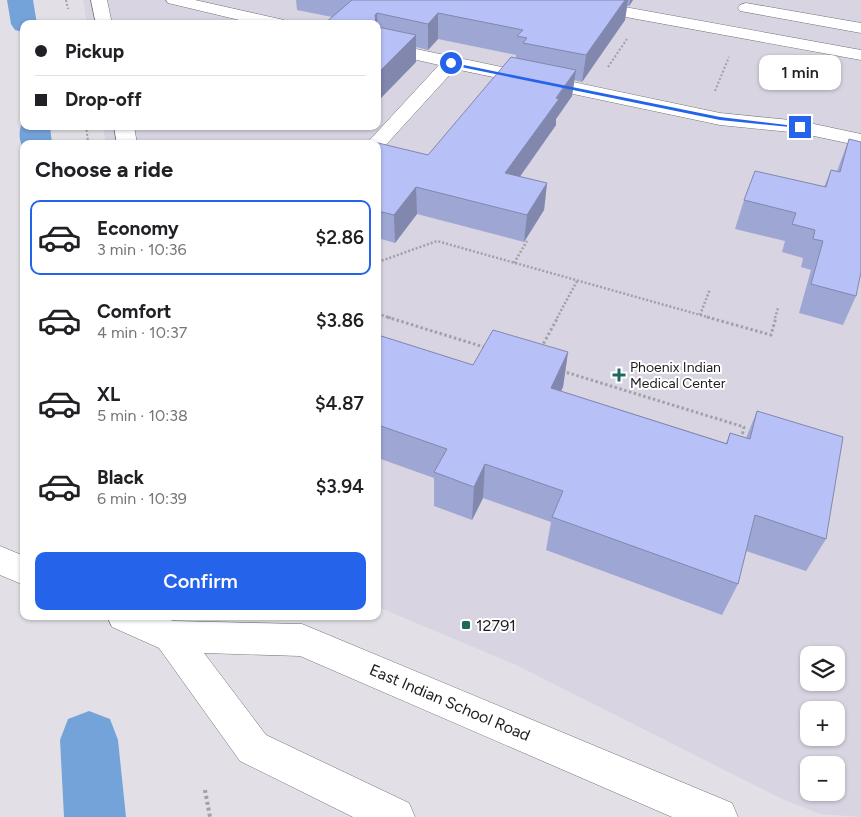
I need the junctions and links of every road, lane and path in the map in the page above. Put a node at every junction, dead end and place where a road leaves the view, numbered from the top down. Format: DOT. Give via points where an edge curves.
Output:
graph roads {
  1 [pos="99,0"];
  2 [pos="174,0"];
  3 [pos="560,0"];
  4 [pos="748,4"];
  5 [pos="103,20"];
  6 [pos="261,20"];
  7 [pos="861,28"];
  8 [pos="734,32"];
  9 [pos="629,36"];
  10 [pos="381,47"];
  11 [pos="731,52"];
  12 [pos="861,55"];
  13 [pos="451,63"];
  14 [pos="607,68"];
  15 [pos="712,97"];
  16 [pos="380,140"];
  17 [pos="861,140"];
  18 [pos="527,241"];
  19 [pos="381,261"];
  20 [pos="514,263"];
  21 [pos="577,281"];
  22 [pos="710,289"];
  23 [pos="778,308"];
  24 [pos="381,315"];
  25 [pos="700,315"];
  26 [pos="496,351"];
  27 [pos="538,354"];
  28 [pos="561,371"];
  29 [pos="740,444"];
  30 [pos="0,560"];
  31 [pos="20,569"];
  32 [pos="133,620"];
  33 [pos="171,637"];
  34 [pos="205,790"];
  35 [pos="210,817"];
  36 [pos="395,817"];
  37 [pos="718,817"];
  1 -- 5 [label="main road"];
  2 -- 6 [label="main road"];
  3 -- 8 [label="main road"];
  4 -- 7 [label="main road"];
  4 -- 8 [label="main road"];
  8 -- 12 [label="main road"];
  9 -- 14 [label="path"];
  10 -- 13 [label="main road"];
  11 -- 15 [label="path"];
  13 -- 16 [label="main road"];
  13 -- 17 [label="main road" via="720,119 800,127"];
  18 -- 20 [label="path"];
  19 -- 20 [label="path" via="437,241"];
  20 -- 21 [label="path"];
  21 -- 25 [label="path"];
  21 -- 27 [label="path"];
  22 -- 25 [label="path"];
  23 -- 25 [label="path" via="771,335"];
  24 -- 26 [label="path"];
  28 -- 29 [label="path" via="744,427"];
  30 -- 31 [label="main road"];
  32 -- 33 [label="main road, East Indian School Road"];
  33 -- 36 [label="main road, East Indian School Road" via="253,748"];
  33 -- 37 [label="main road, East Indian School Road" via="302,640"];
  34 -- 35 [label="path"];
}
